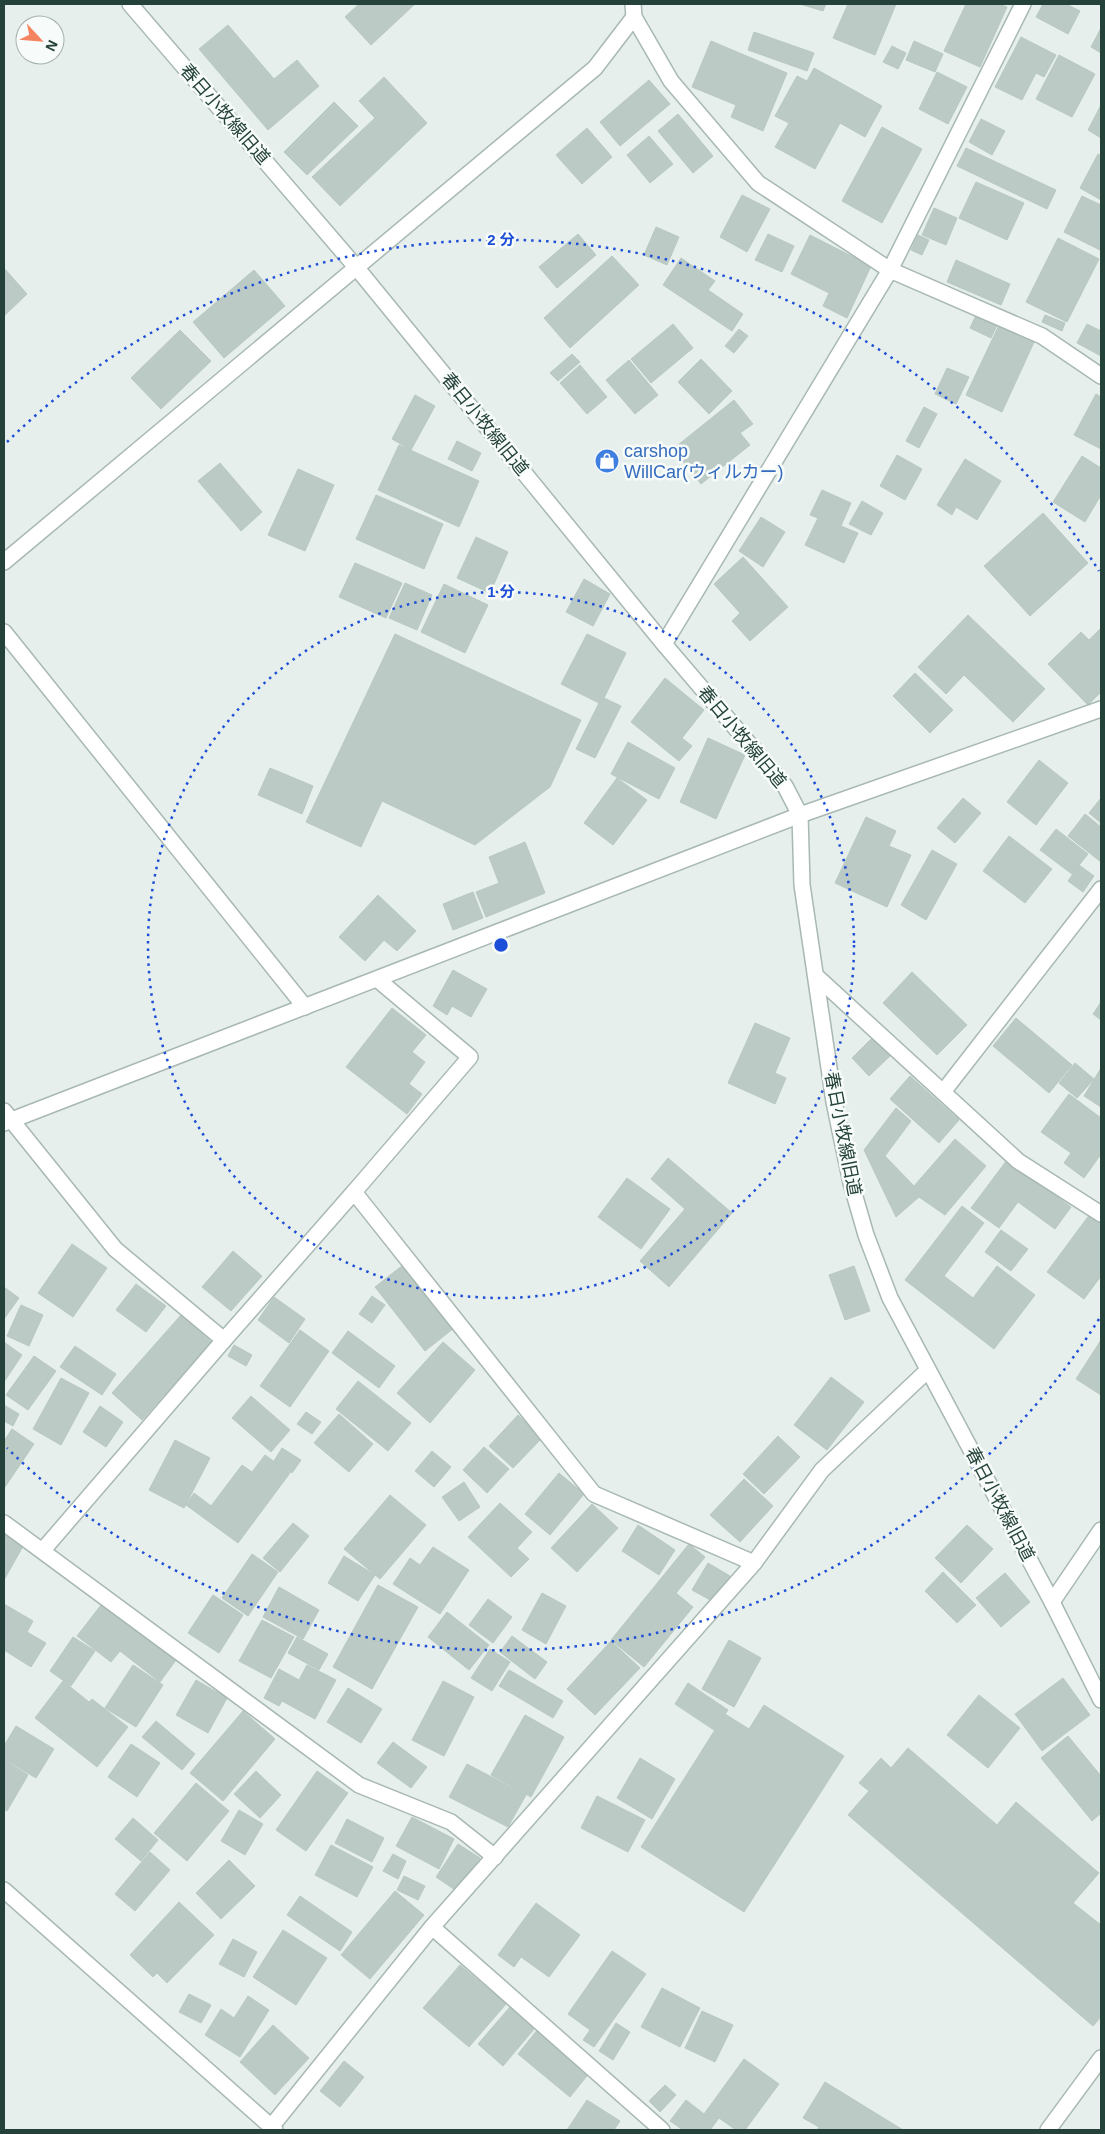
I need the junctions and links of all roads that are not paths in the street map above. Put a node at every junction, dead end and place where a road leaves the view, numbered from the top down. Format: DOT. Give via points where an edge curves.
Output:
graph roads {
  1 [pos="130,4"];
  2 [pos="1023,4"];
  3 [pos="633,10"];
  4 [pos="356,267"];
  5 [pos="890,270"];
  6 [pos="1101,376"];
  7 [pos="4,562"];
  8 [pos="4,632"];
  9 [pos="664,644"];
  10 [pos="1101,709"];
  11 [pos="800,815"];
  12 [pos="1101,890"];
  13 [pos="816,976"];
  14 [pos="377,979"];
  15 [pos="305,1007"];
  16 [pos="943,1092"];
  17 [pos="6,1118"];
  18 [pos="354,1192"];
  19 [pos="1101,1214"];
  20 [pos="224,1340"];
  21 [pos="928,1370"];
  22 [pos="4,1522"];
  23 [pos="1101,1530"];
  24 [pos="43,1550"];
  25 [pos="754,1563"];
  26 [pos="1052,1602"];
  27 [pos="1101,1700"];
  28 [pos="494,1857"];
  29 [pos="4,1890"];
  30 [pos="432,1927"];
  31 [pos="1101,2058"];
  32 [pos="273,2129"];
  33 [pos="662,2130"];
  34 [pos="1048,2130"];
  1 -- 4 [label="street, 春日小牧線旧道"];
  2 -- 5 [label="street"];
  3 -- 4 [label="street" via="595,68"];
  3 -- 5 [label="street" via="671,81 758,183"];
  4 -- 7 [label="street"];
  4 -- 9 [label="street, 春日小牧線旧道"];
  5 -- 6 [label="street" via="1042,336"];
  5 -- 9 [label="street"];
  8 -- 15 [label="street"];
  9 -- 11 [label="street, 春日小牧線旧道" via="785,786"];
  10 -- 11 [label="street"];
  11 -- 13 [label="street, 春日小牧線旧道" via="802,885"];
  11 -- 14 [label="street"];
  12 -- 16 [label="street"];
  13 -- 16 [label="street"];
  13 -- 21 [label="street, 春日小牧線旧道" via="834,1102 851,1183 890,1298"];
  14 -- 15 [label="street"];
  14 -- 18 [label="street" via="470,1057"];
  15 -- 17 [label="street"];
  16 -- 19 [label="street" via="1018,1161"];
  17 -- 20 [label="street" via="115,1249"];
  18 -- 20 [label="street"];
  18 -- 25 [label="street" via="594,1494"];
  20 -- 24 [label="street"];
  21 -- 25 [label="street" via="822,1470"];
  21 -- 26 [label="street, 春日小牧線旧道"];
  22 -- 24 [label="street"];
  23 -- 26 [label="street"];
  24 -- 28 [label="street" via="359,1784 451,1822"];
  25 -- 28 [label="street"];
  26 -- 27 [label="street, 春日小牧線旧道"];
  28 -- 30 [label="street"];
  29 -- 32 [label="street"];
  30 -- 32 [label="street"];
  30 -- 33 [label="street"];
  31 -- 34 [label="street"];
}
